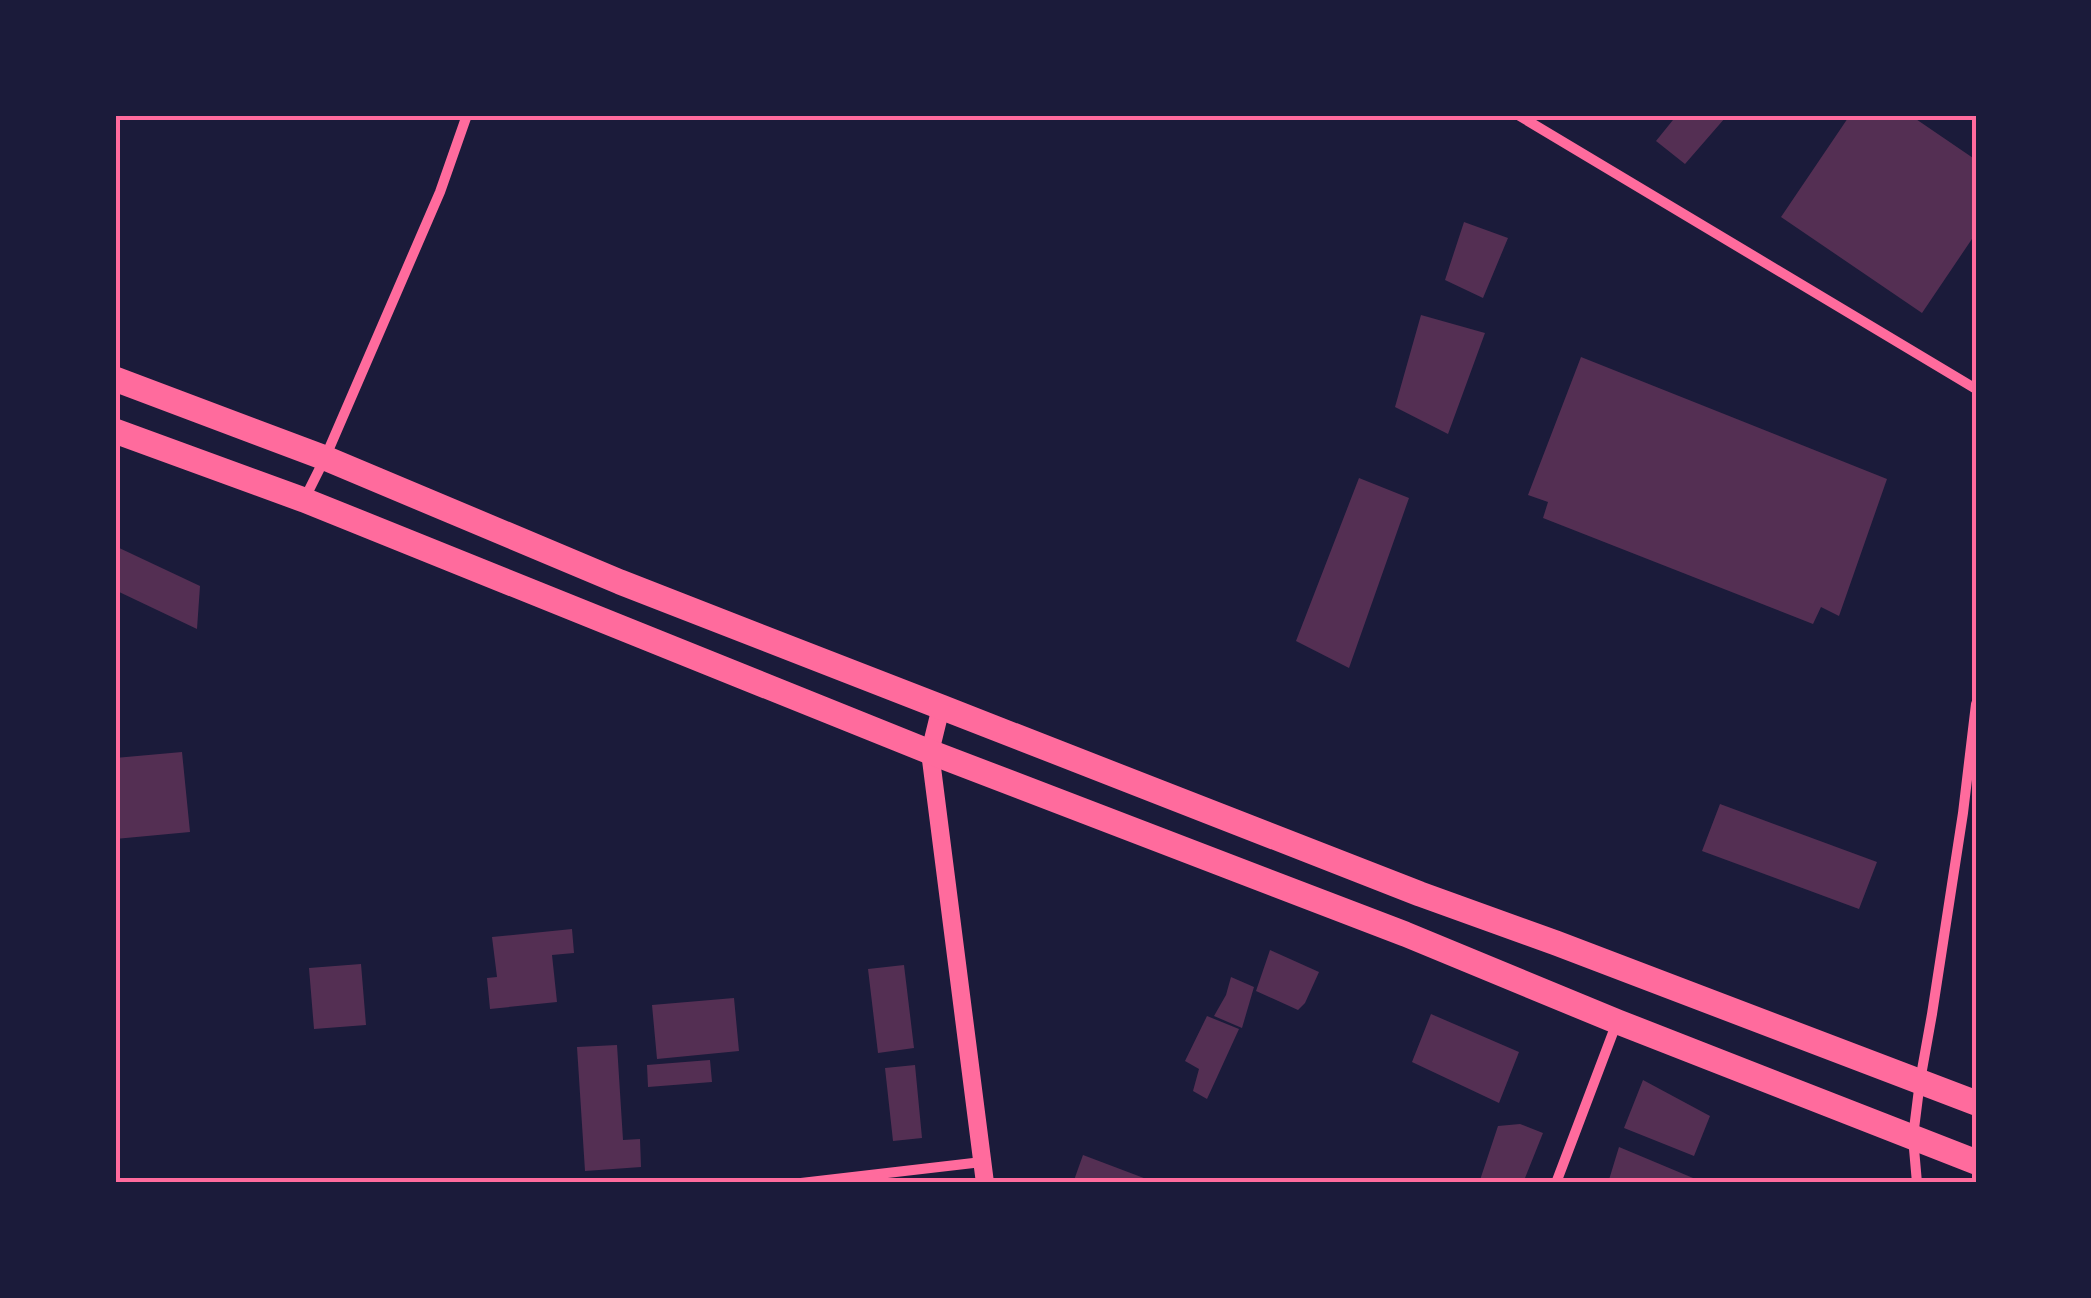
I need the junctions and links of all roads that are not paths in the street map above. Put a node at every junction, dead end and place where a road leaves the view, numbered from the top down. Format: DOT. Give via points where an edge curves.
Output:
graph roads {
  1 [pos="467,115"];
  2 [pos="1518,115"];
  3 [pos="115,379"];
  4 [pos="1976,389"];
  5 [pos="115,431"];
  6 [pos="326,458"];
  7 [pos="304,500"];
  8 [pos="1976,704"];
  9 [pos="941,707"];
  10 [pos="930,752"];
  11 [pos="1618,1022"];
  12 [pos="1920,1081"];
  13 [pos="1976,1103"];
  14 [pos="1913,1138"];
  15 [pos="982,1162"];
  16 [pos="1976,1162"];
  17 [pos="801,1183"];
  18 [pos="985,1183"];
  19 [pos="1556,1183"];
  20 [pos="1917,1183"];
  1 -- 6 [label="street"];
  2 -- 4 [label="street"];
  3 -- 6 [label="main road"];
  5 -- 7 [label="main road"];
  6 -- 7 [label="street"];
  6 -- 9 [label="main road"];
  7 -- 10 [label="main road"];
  8 -- 12 [label="street"];
  9 -- 10 [label="street"];
  9 -- 12 [label="main road"];
  10 -- 11 [label="main road"];
  10 -- 15 [label="street"];
  11 -- 14 [label="main road"];
  11 -- 19 [label="street"];
  12 -- 13 [label="main road"];
  12 -- 14 [label="street"];
  14 -- 16 [label="main road"];
  14 -- 20 [label="street"];
  15 -- 17 [label="street"];
  15 -- 18 [label="street"];
}
